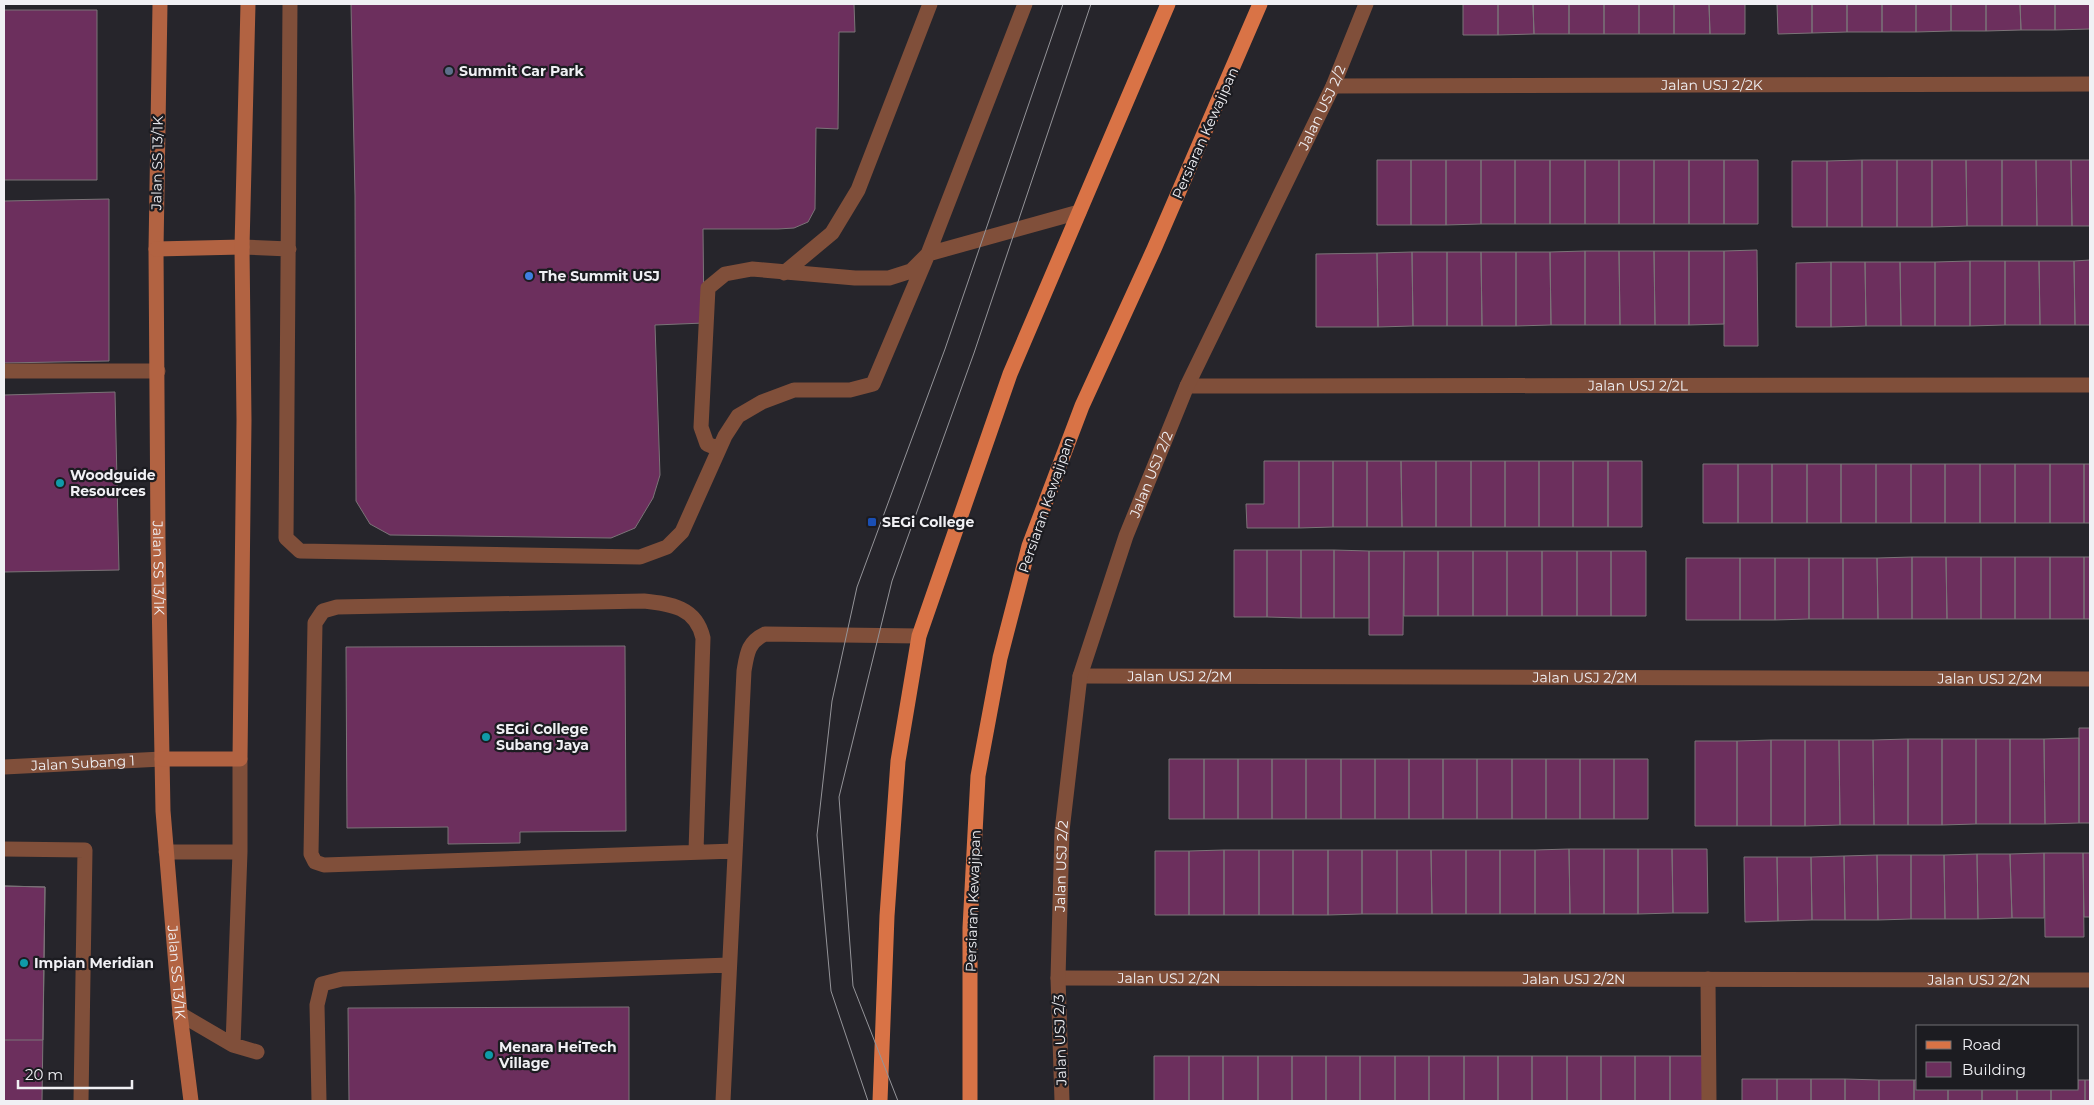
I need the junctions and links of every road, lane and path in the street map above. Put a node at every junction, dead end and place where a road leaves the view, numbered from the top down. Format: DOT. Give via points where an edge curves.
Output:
graph roads {
  1 [pos="160,4"];
  2 [pos="248,4"];
  3 [pos="290,4"];
  4 [pos="930,4"];
  5 [pos="1025,4"];
  6 [pos="1168,4"];
  7 [pos="1260,4"];
  8 [pos="1366,4"];
  9 [pos="2090,84"];
  10 [pos="1332,86"];
  11 [pos="1079,212"];
  12 [pos="242,247"];
  13 [pos="156,249"];
  14 [pos="289,249"];
  15 [pos="928,254"];
  16 [pos="784,272"];
  17 [pos="4,371"];
  18 [pos="158,371"];
  19 [pos="2090,385"];
  20 [pos="1187,386"];
  21 [pos="719,449"];
  22 [pos="919,636"];
  23 [pos="1080,676"];
  24 [pos="2090,680"];
  25 [pos="162,759"];
  26 [pos="240,759"];
  27 [pos="4,766"];
  28 [pos="4,849"];
  29 [pos="735,851"];
  30 [pos="166,852"];
  31 [pos="240,852"];
  32 [pos="696,852"];
  33 [pos="729,965"];
  34 [pos="1058,978"];
  35 [pos="1708,980"];
  36 [pos="2090,980"];
  37 [pos="180,1014"];
  38 [pos="234,1045"];
  39 [pos="257,1052"];
  40 [pos="81,1101"];
  41 [pos="191,1101"];
  42 [pos="319,1101"];
  43 [pos="723,1101"];
  44 [pos="880,1101"];
  45 [pos="970,1101"];
  46 [pos="1062,1101"];
  47 [pos="1709,1101"];
  1 -- 13 [label="street, Jalan SS 13/1K"];
  2 -- 12 [label="street"];
  3 -- 14 [label="street"];
  4 -- 16 [label="street" via="858,190 832,233"];
  5 -- 15 [label="street"];
  6 -- 11 [label="main road"];
  7 -- 45 [label="main road, Persiaran Kewajipan" via="1082,406 1029,546 1014,602 978,776 970,928"];
  8 -- 10 [label="street, Jalan USJ 2/2"];
  9 -- 10 [label="street, Jalan USJ 2/2K"];
  10 -- 20 [label="street, Jalan USJ 2/2"];
  11 -- 15 [label="street"];
  11 -- 22 [label="main road" via="1010,374"];
  12 -- 13 [label="street"];
  12 -- 14 [label="street"];
  12 -- 26 [label="street" via="244,430"];
  13 -- 18 [label="street, Jalan SS 13/1K"];
  14 -- 21 [label="street" via="286,538 300,551 640,557 667,547 682,532"];
  15 -- 16 [label="street" via="911,271 889,278"];
  15 -- 21 [label="street" via="873,384 850,390 794,390 762,402 738,416"];
  16 -- 21 [label="street" via="752,269 725,274 708,288 701,427 707,444"];
  17 -- 18 [label="street"];
  18 -- 25 [label="street, Jalan SS 13/1K"];
  19 -- 20 [label="street, Jalan USJ 2/2L"];
  20 -- 23 [label="street, Jalan USJ 2/2" via="1126,536"];
  22 -- 29 [label="street" via="765,634 755,639 747,651 744,671"];
  22 -- 44 [label="main road" via="898,760 887,916"];
  23 -- 24 [label="street, Jalan USJ 2/2M"];
  23 -- 34 [label="street, Jalan USJ 2/2" via="1062,831"];
  25 -- 26 [label="street"];
  25 -- 27 [label="street, Jalan Subang 1"];
  25 -- 30 [label="street, Jalan SS 13/1K"];
  26 -- 31 [label="street"];
  28 -- 40 [label="street" via="85,850"];
  29 -- 32 [label="street"];
  29 -- 33 [label="street"];
  30 -- 31 [label="street"];
  30 -- 37 [label="street, Jalan SS 13/1K"];
  31 -- 38 [label="street"];
  32 -- 32 [label="street" via="703,638 700,625 689,613 670,604 644,601 337,608 323,611 315,623 311,854 315,862 324,865"];
  33 -- 42 [label="street" via="342,979 322,984 317,1004"];
  33 -- 43 [label="street"];
  34 -- 35 [label="street, Jalan USJ 2/2N"];
  34 -- 46 [label="street, Jalan USJ 2/3"];
  35 -- 36 [label="street, Jalan USJ 2/2N"];
  35 -- 47 [label="street"];
  37 -- 38 [label="street"];
  37 -- 41 [label="street, Jalan SS 13/1K"];
  38 -- 39 [label="street"];
}
